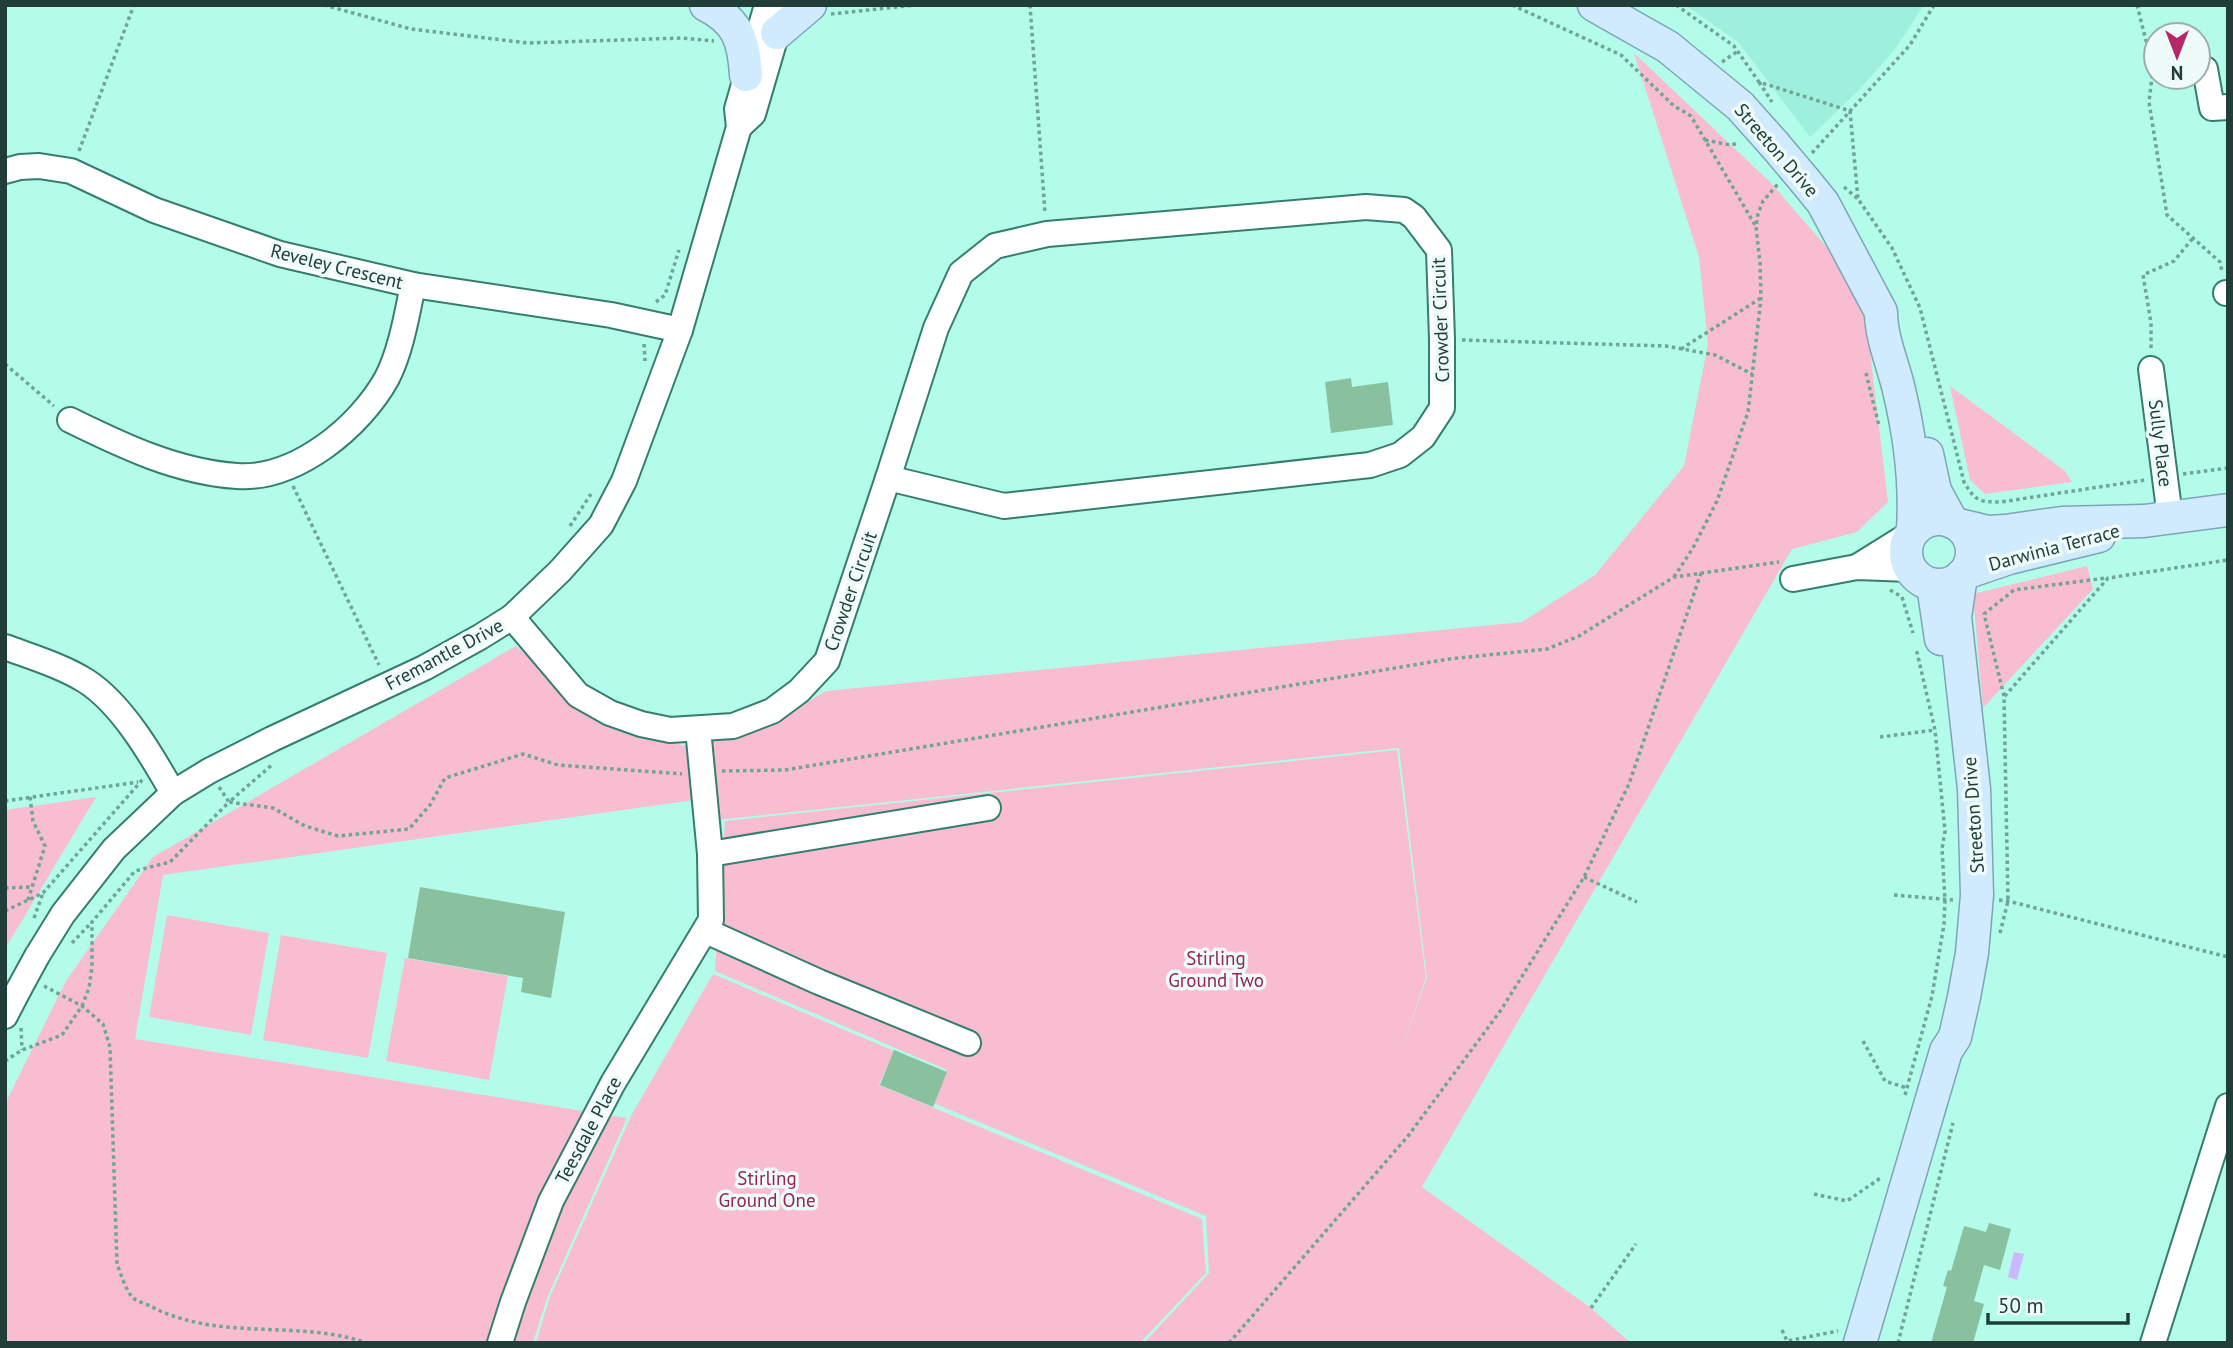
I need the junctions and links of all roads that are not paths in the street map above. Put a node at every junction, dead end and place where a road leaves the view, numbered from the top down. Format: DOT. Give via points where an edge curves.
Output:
graph roads {
  1 [pos="706,5"];
  2 [pos="1594,5"];
  3 [pos="819,10"];
  4 [pos="776,14"];
  5 [pos="746,75"];
  6 [pos="2210,91"];
  7 [pos="2228,107"];
  8 [pos="739,127"];
  9 [pos="5,171"];
  10 [pos="413,285"];
  11 [pos="1881,312"];
  12 [pos="680,330"];
  13 [pos="2151,369"];
  14 [pos="70,420"];
  15 [pos="888,478"];
  16 [pos="2228,510"];
  17 [pos="2157,519"];
  18 [pos="1956,523"];
  19 [pos="1912,532"];
  20 [pos="1857,567"];
  21 [pos="1791,569"];
  22 [pos="1942,576"];
  23 [pos="512,617"];
  24 [pos="5,647"];
  25 [pos="698,729"];
  26 [pos="173,793"];
  27 [pos="988,808"];
  28 [pos="710,854"];
  29 [pos="706,931"];
  30 [pos="5,1016"];
  31 [pos="968,1043"];
  32 [pos="2228,1105"];
  33 [pos="500,1343"];
  34 [pos="1860,1343"];
  35 [pos="2153,1343"];
  1 -- 5 [label="main road" via="727,20 743,42"];
  2 -- 11 [label="main road, Streeton Drive, bridge" via="1668,47 1740,106 1760,143 1799,173 1823,203"];
  3 -- 4 [label="main road"];
  4 -- 5 [label="street, Fremantle Drive"];
  4 -- 8 [label="street, Fremantle Drive" via="753,114"];
  5 -- 8 [label="street, Fremantle Drive" via="737,109"];
  6 -- 7 [label="street" via="2213,108"];
  8 -- 12 [label="street, Fremantle Drive"];
  9 -- 10 [label="street, Reveley Crescent" via="39,166 71,171 154,210 281,254"];
  10 -- 12 [label="street, Reveley Crescent"];
  10 -- 14 [label="street" via="387,377 360,415 319,452 284,469 239,476 197,469 140,454"];
  11 -- 18 [label="main road, Streeton Drive" via="1897,322 1922,404 1929,472"];
  11 -- 19 [label="main road, Streeton Drive" via="1908,436 1916,497"];
  12 -- 23 [label="street, Fremantle Drive" via="624,481 601,525"];
  13 -- 17 [label="street, Sully Place" via="2165,477"];
  15 -- 15 [label="street, Crowder Circuit" via="936,328 961,272 995,246 1047,234 1366,207 1404,210 1439,250 1442,408 1423,437 1400,455 1370,465 1004,506"];
  15 -- 25 [label="street, Crowder Circuit" via="827,660 800,691 772,711 733,726"];
  16 -- 17 [label="main road, Darwinia Terrace"];
  17 -- 18 [label="main road, Darwinia Terrace" via="1988,532"];
  17 -- 22 [label="main road, Darwinia Terrace"];
  18 -- 19 [label="main road" via="1932,519"];
  18 -- 22 [label="main road" via="1967,533 1972,557"];
  19 -- 20 [label="street, Darwinia Terrace"];
  19 -- 22 [label="main road" via="1905,552"];
  20 -- 21 [label="street, Darwinia Terrace"];
  20 -- 22 [label="street, Darwinia Terrace"];
  22 -- 34 [label="main road, Streeton Drive" via="1940,618 1961,864 1960,924 1944,1036 1946,1051"];
  23 -- 25 [label="street, Crowder Circuit" via="578,695 641,724"];
  23 -- 26 [label="street, Fremantle Drive" via="424,668 272,739"];
  24 -- 26 [label="street" via="85,680 104,694"];
  25 -- 28 [label="street, Teesdale Place"];
  26 -- 30 [label="street, Fremantle Drive" via="114,849 63,914"];
  27 -- 28 [label="street"];
  28 -- 29 [label="street, Teesdale Place" via="711,920"];
  29 -- 31 [label="street"];
  29 -- 33 [label="street, Teesdale Place" via="613,1083 551,1202"];
  32 -- 35 [label="street"];
}
